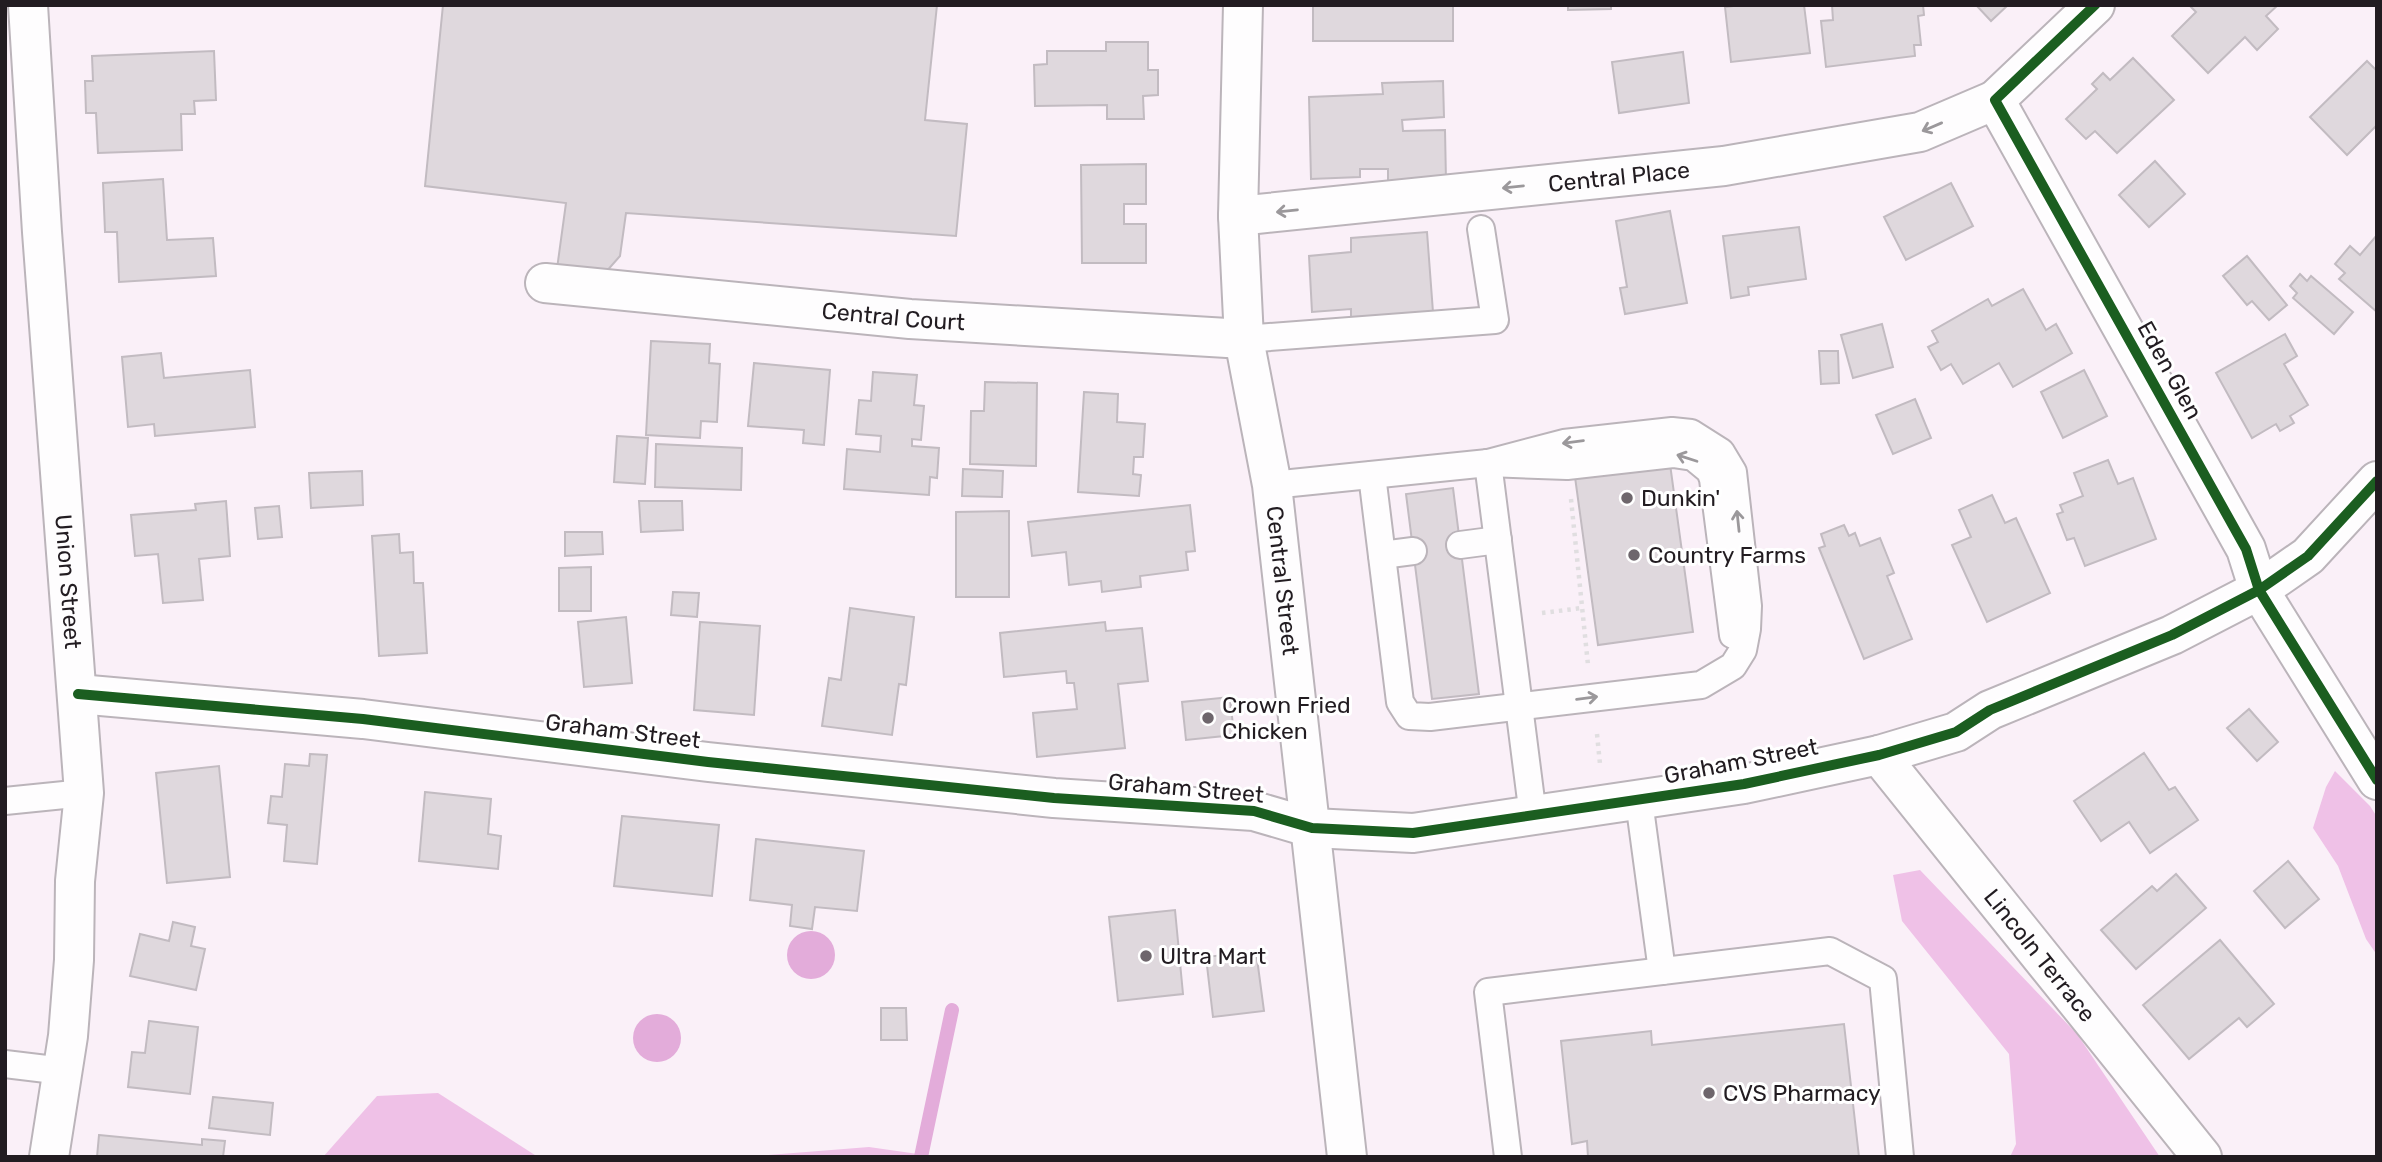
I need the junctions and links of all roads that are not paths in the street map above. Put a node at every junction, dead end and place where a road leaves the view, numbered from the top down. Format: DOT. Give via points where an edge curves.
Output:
graph roads {
  1 [pos="28,5"];
  2 [pos="1243,5"];
  3 [pos="2095,5"];
  4 [pos="1995,100"];
  5 [pos="1238,216"];
  6 [pos="1480,229"];
  7 [pos="545,283"];
  8 [pos="1244,339"];
  9 [pos="1488,463"];
  10 [pos="1372,475"];
  11 [pos="2377,481"];
  12 [pos="1272,485"];
  13 [pos="1498,540"];
  14 [pos="1460,545"];
  15 [pos="1413,551"];
  16 [pos="1382,555"];
  17 [pos="2259,590"];
  18 [pos="1717,678"];
  19 [pos="78,694"];
  20 [pos="1519,706"];
  21 [pos="1879,755"];
  22 [pos="2377,780"];
  23 [pos="84,793"];
  24 [pos="5,801"];
  25 [pos="1639,801"];
  26 [pos="1533,816"];
  27 [pos="1312,828"];
  28 [pos="1662,971"];
  29 [pos="5,1064"];
  30 [pos="63,1071"];
  31 [pos="49,1157"];
  32 [pos="1347,1157"];
  33 [pos="1508,1157"];
  34 [pos="1900,1157"];
  35 [pos="2202,1157"];
  1 -- 19 [label="street, Union Street"];
  2 -- 5 [label="street, Central Street"];
  3 -- 4 [label="street"];
  4 -- 5 [label="street, Central Place, one-way" via="1920,132 1724,166"];
  4 -- 17 [label="street, Eden Glen" via="2246,549"];
  5 -- 8 [label="street, Central Street"];
  6 -- 8 [label="lane" via="1495,320"];
  7 -- 8 [label="street, Central Court" via="910,319"];
  8 -- 12 [label="street, Central Street"];
  9 -- 10 [label="lane"];
  9 -- 13 [label="lane"];
  18 -- 9 [label="lane, one-way" via="1730,654 1733,631 1710,471 1693,457 1673,454 1567,466"];
  18 -- 9 [label="lane, one-way" via="1733,666 1743,650 1748,606 1733,472 1721,452 1692,433 1672,431 1564,443"];
  10 -- 12 [label="lane"];
  10 -- 16 [label="lane"];
  11 -- 17 [label="street, Graham Street" via="2308,556"];
  12 -- 27 [label="street, Central Street"];
  13 -- 14 [label="lane"];
  13 -- 20 [label="lane"];
  15 -- 16 [label="lane"];
  16 -- 20 [label="lane" via="1400,702 1409,716"];
  17 -- 21 [label="street, Graham Street" via="2172,635 1990,710 1956,732"];
  17 -- 22 [label="street, Eden Glen"];
  20 -- 18 [label="lane, one-way" via="1701,685"];
  19 -- 23 [label="street, Union Street"];
  19 -- 27 [label="street, Graham Street" via="356,718 1042,797 1254,811"];
  20 -- 26 [label="lane"];
  21 -- 25 [label="street, Graham Street"];
  21 -- 35 [label="street, Lincoln Terrace"];
  23 -- 24 [label="lane"];
  23 -- 30 [label="street, Union Street"];
  25 -- 26 [label="street, Graham Street"];
  25 -- 28 [label="lane"];
  26 -- 27 [label="street, Graham Street" via="1413,833"];
  27 -- 32 [label="street, Central Street"];
  28 -- 33 [label="lane" via="1488,992"];
  28 -- 34 [label="lane" via="1830,951 1884,979"];
  29 -- 30 [label="lane"];
  30 -- 31 [label="street, Union Street"];
}
